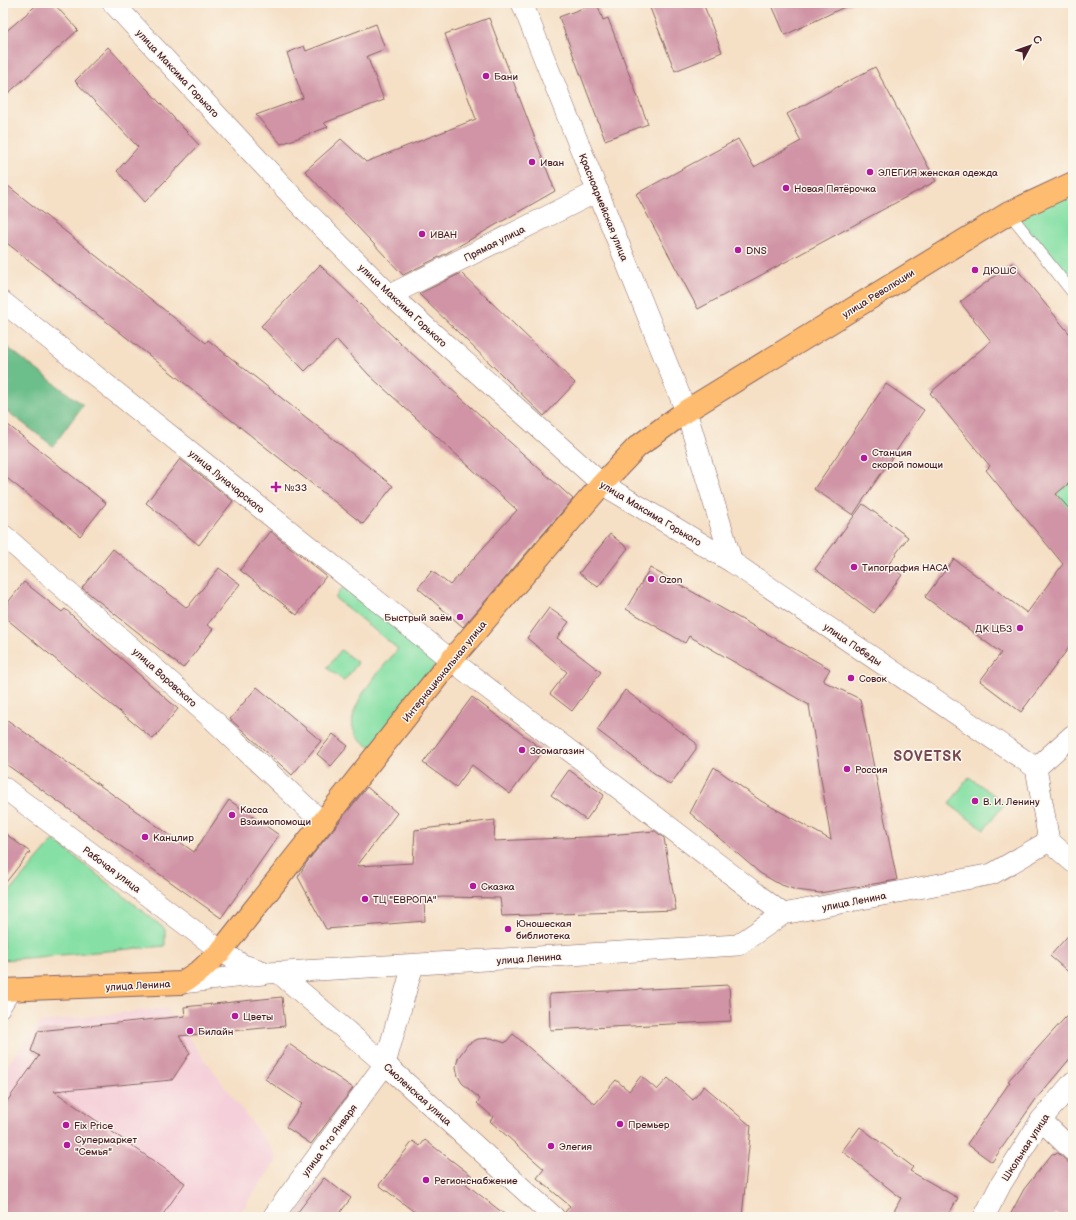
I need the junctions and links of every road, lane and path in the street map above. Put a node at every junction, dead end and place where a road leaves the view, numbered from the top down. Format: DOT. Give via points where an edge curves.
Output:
graph roads {
  1 [pos="113,3"];
  2 [pos="522,3"];
  3 [pos="1073,183"];
  4 [pos="598,191"];
  5 [pos="1009,213"];
  6 [pos="1073,293"];
  7 [pos="390,295"];
  8 [pos="3,302"];
  9 [pos="686,411"];
  10 [pos="602,484"];
  11 [pos="3,535"];
  12 [pos="732,562"];
  13 [pos="451,660"];
  14 [pos="1073,735"];
  15 [pos="1036,768"];
  16 [pos="3,788"];
  17 [pos="323,824"];
  18 [pos="1049,841"];
  19 [pos="1073,862"];
  20 [pos="784,914"];
  21 [pos="221,951"];
  22 [pos="412,965"];
  23 [pos="273,973"];
  24 [pos="180,983"];
  25 [pos="9,990"];
  26 [pos="3,1010"];
  27 [pos="385,1064"];
  28 [pos="1073,1082"];
  29 [pos="1041,1120"];
  30 [pos="1073,1151"];
  31 [pos="273,1217"];
  32 [pos="554,1217"];
  33 [pos="984,1217"];
  1 -- 7 [label="street, улица Максима Горького" via="304,209"];
  2 -- 4 [label="street, Красноармейская улица"];
  3 -- 5 [label="main road, улица Революции"];
  4 -- 7 [label="street, Прямая улица"];
  4 -- 9 [label="street, Красноармейская улица"];
  5 -- 6 [label="lane"];
  5 -- 9 [label="main road, улица Революции"];
  7 -- 10 [label="street, улица Максима Горького"];
  8 -- 13 [label="street, улица Луначарского"];
  9 -- 10 [label="main road, Интернациональная улица" via="637,447"];
  9 -- 12 [label="street"];
  10 -- 12 [label="street, улица Максима Горького"];
  10 -- 13 [label="main road, Интернациональная улица"];
  11 -- 17 [label="street, улица Воровского" via="210,717"];
  12 -- 15 [label="street, улица Победы"];
  13 -- 17 [label="main road, Интернациональная улица"];
  13 -- 20 [label="street, улица Луначарского"];
  14 -- 15 [label="street"];
  15 -- 18 [label="street"];
  16 -- 21 [label="street, Рабочая улица"];
  17 -- 21 [label="main road, Интернациональная улица"];
  18 -- 19 [label="street"];
  18 -- 20 [label="street, улица Ленина" via="992,874"];
  20 -- 22 [label="street, улица Ленина" via="738,945"];
  21 -- 23 [label="street, улица Ленина" via="244,965"];
  21 -- 24 [label="main road, улица Ленина" via="201,970"];
  22 -- 23 [label="street, улица Ленина"];
  22 -- 27 [label="street"];
  23 -- 24 [label="street"];
  23 -- 27 [label="street, Смоленская улица"];
  24 -- 25 [label="main road, улица Ленина"];
  25 -- 26 [label="lane"];
  27 -- 31 [label="street, улица 9-го Января"];
  27 -- 32 [label="street, Смоленская улица"];
  28 -- 29 [label="street, Школьная улица"];
  29 -- 30 [label="street"];
  29 -- 33 [label="street, Школьная улица" via="1001,1184"];
}
